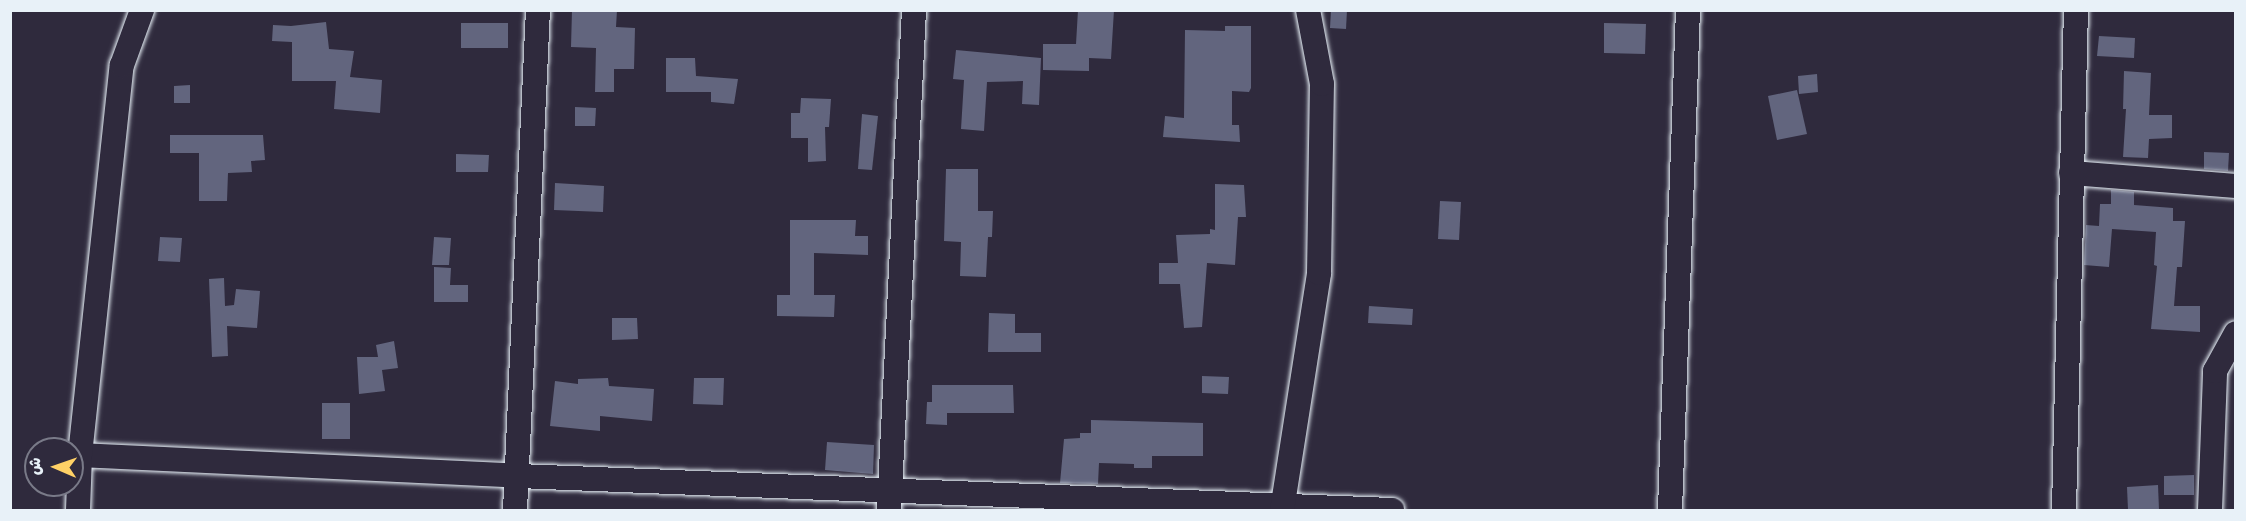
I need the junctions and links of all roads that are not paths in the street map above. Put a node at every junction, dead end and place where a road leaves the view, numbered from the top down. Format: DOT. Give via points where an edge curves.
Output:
graph roads {
  1 [pos="142,10"];
  2 [pos="538,10"];
  3 [pos="914,10"];
  4 [pos="1308,10"];
  5 [pos="1688,10"];
  6 [pos="2076,10"];
  7 [pos="2235,172"];
  8 [pos="2071,173"];
  9 [pos="2235,186"];
  10 [pos="2235,333"];
  11 [pos="2225,371"];
  12 [pos="82,437"];
  13 [pos="84,455"];
  14 [pos="518,476"];
  15 [pos="890,501"];
  16 [pos="1282,509"];
  17 [pos="515,510"];
  18 [pos="1392,510"];
  19 [pos="1670,510"];
  20 [pos="2064,510"];
  21 [pos="2210,510"];
  1 -- 12 [label="street" via="122,65"];
  2 -- 14 [label="street"];
  3 -- 15 [label="street"];
  4 -- 16 [label="street" via="1322,84 1319,273"];
  5 -- 19 [label="street"];
  6 -- 8 [label="street"];
  7 -- 8 [label="street"];
  8 -- 9 [label="street"];
  8 -- 20 [label="street"];
  10 -- 11 [label="street"];
  11 -- 21 [label="street"];
  13 -- 14 [label="street"];
  14 -- 15 [label="street"];
  14 -- 17 [label="street"];
  15 -- 16 [label="street"];
  16 -- 18 [label="street"];
}
